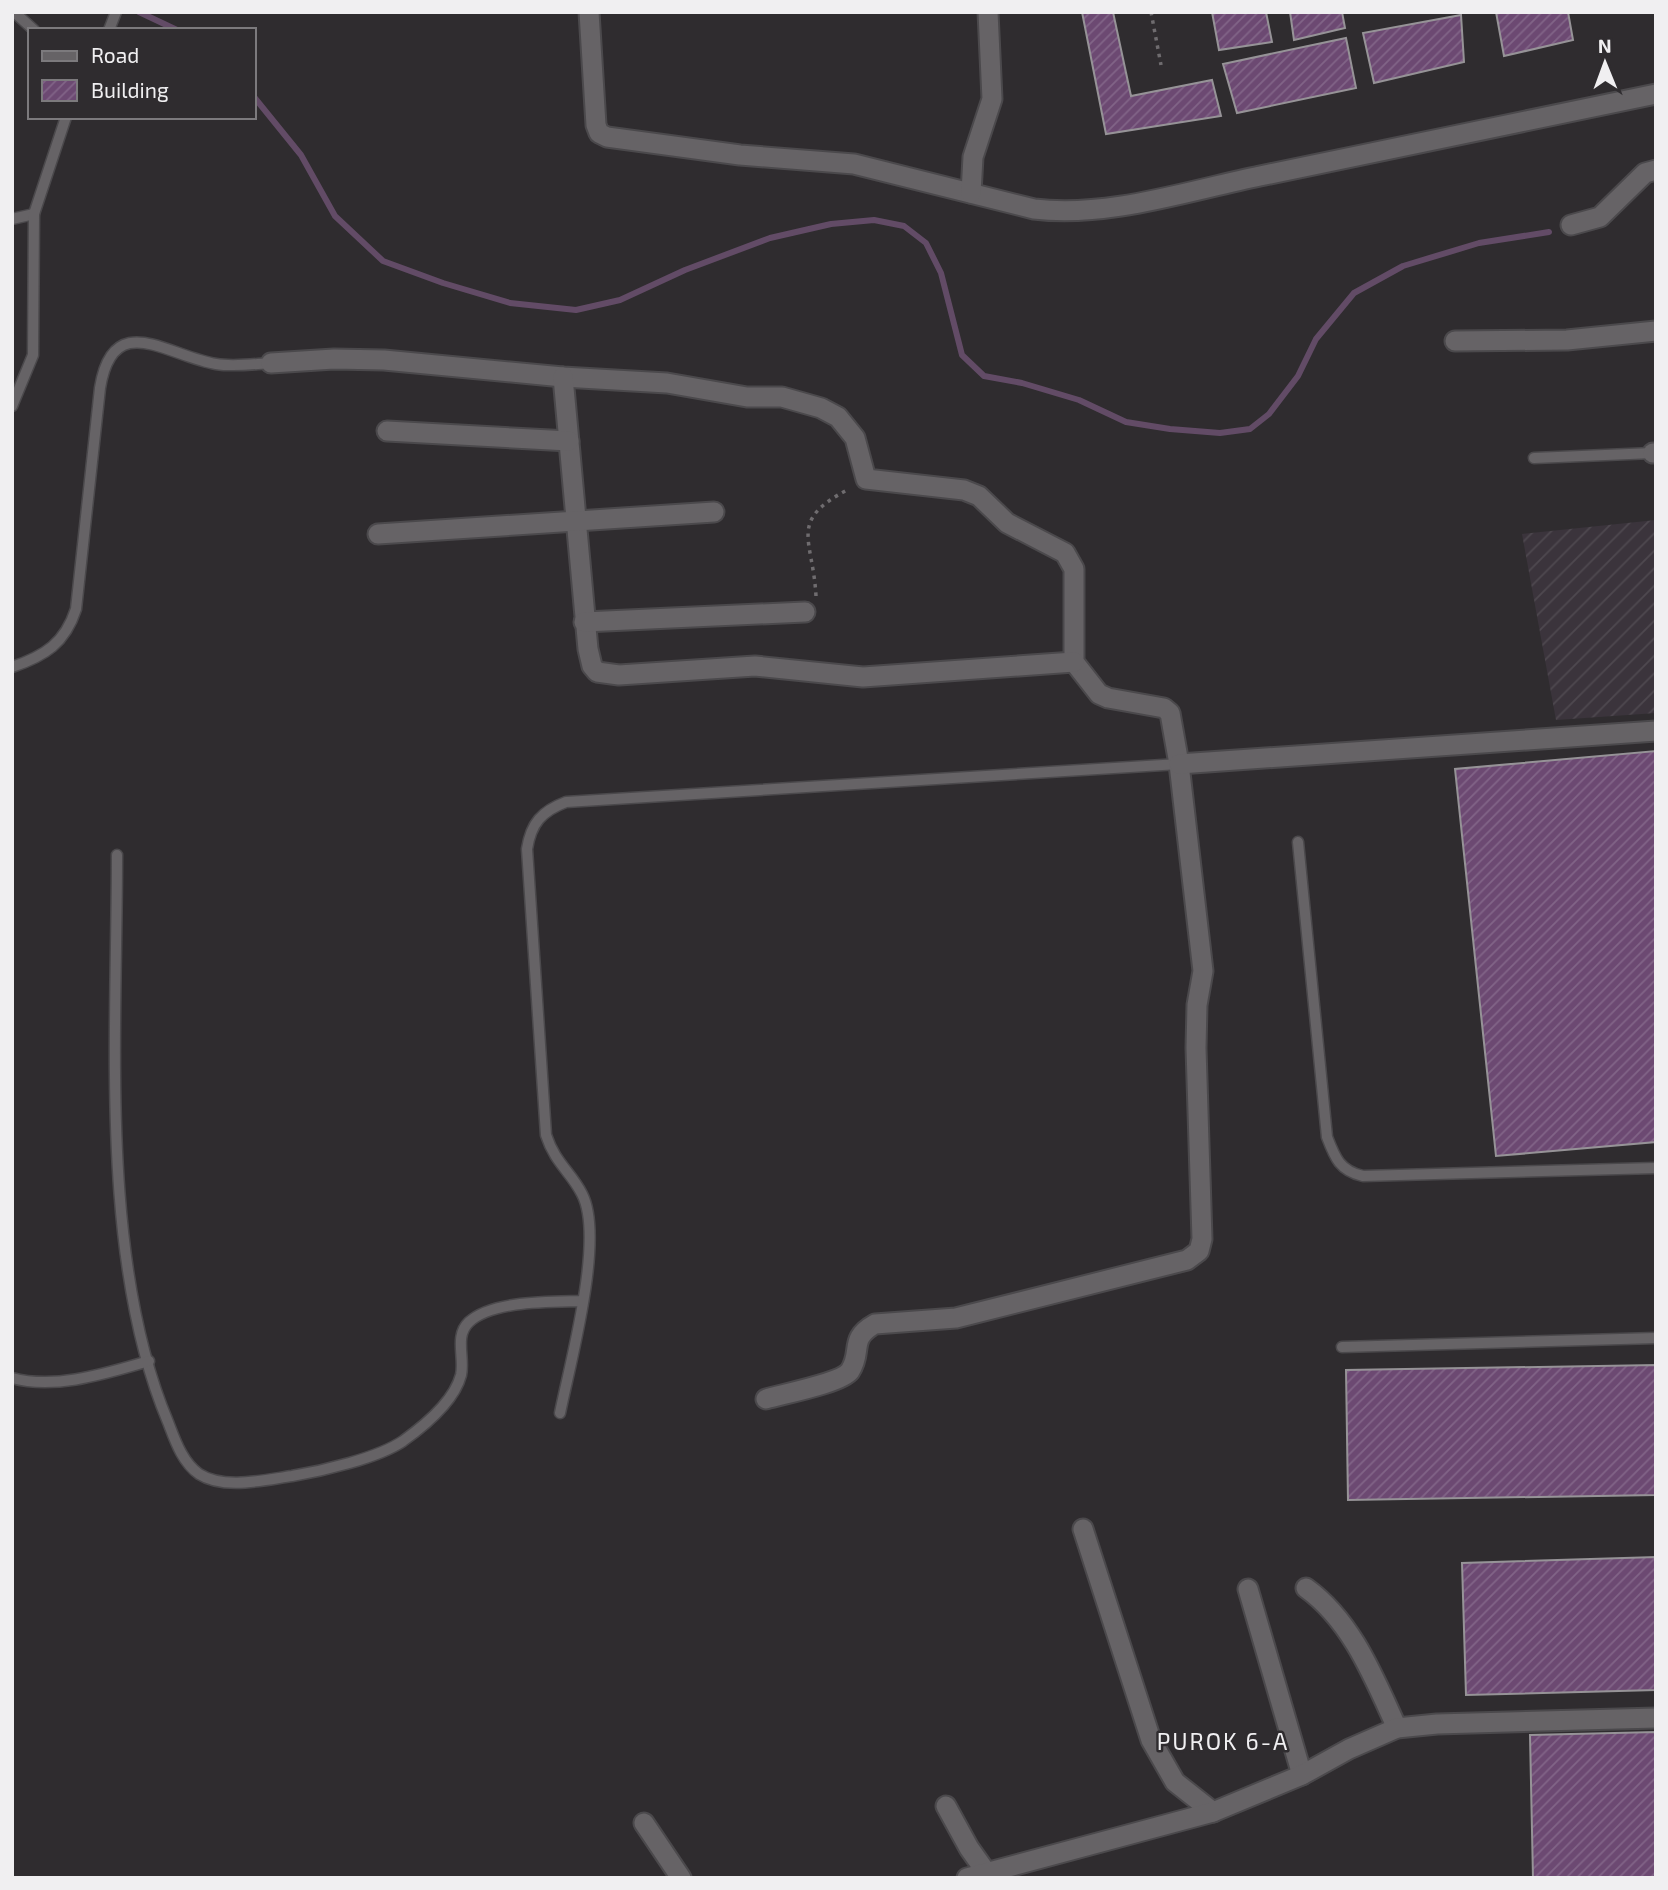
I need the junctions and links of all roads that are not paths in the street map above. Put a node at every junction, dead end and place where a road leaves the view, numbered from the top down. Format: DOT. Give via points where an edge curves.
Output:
graph roads {
  1 [pos="14,12"];
  2 [pos="589,12"];
  3 [pos="988,12"];
  4 [pos="32,28"];
  5 [pos="1656,94"];
  6 [pos="65,119"];
  7 [pos="1656,170"];
  8 [pos="971,193"];
  9 [pos="34,214"];
  10 [pos="12,219"];
  11 [pos="1571,225"];
  12 [pos="1656,331"];
  13 [pos="1455,341"];
  14 [pos="271,363"];
  15 [pos="563,377"];
  16 [pos="12,406"];
  17 [pos="387,431"];
  18 [pos="569,441"];
  19 [pos="1654,453"];
  20 [pos="1534,457"];
  21 [pos="714,512"];
  22 [pos="575,522"];
  23 [pos="378,534"];
  24 [pos="805,612"];
  25 [pos="584,622"];
  26 [pos="1074,662"];
  27 [pos="12,667"];
  28 [pos="1656,731"];
  29 [pos="1179,764"];
  30 [pos="1298,842"];
  31 [pos="117,855"];
  32 [pos="1656,1168"];
  33 [pos="583,1301"];
  34 [pos="1656,1338"];
  35 [pos="1342,1347"];
  36 [pos="149,1361"];
  37 [pos="12,1378"];
  38 [pos="766,1399"];
  39 [pos="561,1413"];
  40 [pos="1083,1529"];
  41 [pos="1306,1588"];
  42 [pos="1248,1589"];
  43 [pos="1656,1718"];
  44 [pos="1397,1728"];
  45 [pos="1302,1775"];
  46 [pos="946,1806"];
  47 [pos="1213,1812"];
  48 [pos="644,1823"];
  49 [pos="986,1872"];
  50 [pos="681,1878"];
  51 [pos="967,1878"];
  1 -- 4 [label="lane"];
  2 -- 8 [label="street" via="599,133 740,155 854,164"];
  3 -- 8 [label="street" via="992,99 973,158"];
  5 -- 8 [label="street" via="1089,211 1034,209"];
  6 -- 9 [label="lane"];
  7 -- 11 [label="street" via="1645,173 1600,217"];
  9 -- 10 [label="lane"];
  9 -- 16 [label="lane" via="33,355"];
  12 -- 13 [label="street" via="1567,340"];
  14 -- 15 [label="street" via="384,360"];
  14 -- 27 [label="lane" via="213,364 144,343 131,343 110,353 100,387 76,609 69,629 55,646"];
  15 -- 18 [label="street"];
  15 -- 26 [label="street" via="782,397 838,417 855,438 866,480 964,490 979,496 1007,523 1065,553 1074,569"];
  17 -- 18 [label="street"];
  18 -- 22 [label="street"];
  19 -- 20 [label="lane"];
  21 -- 22 [label="street"];
  22 -- 23 [label="street"];
  22 -- 25 [label="street"];
  24 -- 25 [label="street"];
  25 -- 26 [label="street" via="592,666 606,674 755,666 863,677"];
  26 -- 29 [label="street" via="1099,694 1170,713"];
  28 -- 29 [label="street"];
  29 -- 33 [label="lane" via="566,802 548,809 529,834 527,849 546,1135 553,1156 582,1194 587,1209"];
  29 -- 38 [label="street" via="1203,971 1196,1048 1199,1251 1187,1260 956,1318 874,1324 857,1340 853,1364 844,1377"];
  30 -- 32 [label="lane" via="1327,1138 1336,1161 1349,1173"];
  31 -- 36 [label="lane" via="120,1205 135,1310"];
  33 -- 36 [label="lane" via="524,1304 470,1321 461,1334 461,1375 451,1395 430,1420 400,1443 326,1470 253,1482 221,1481 200,1474 182,1457"];
  33 -- 39 [label="lane"];
  34 -- 35 [label="lane"];
  36 -- 37 [label="lane" via="98,1375 51,1381"];
  40 -- 47 [label="street" via="1151,1740 1175,1782"];
  41 -- 44 [label="street" via="1334,1611 1346,1628"];
  42 -- 45 [label="street"];
  43 -- 44 [label="street"];
  44 -- 45 [label="street"];
  45 -- 47 [label="street"];
  46 -- 49 [label="street"];
  47 -- 49 [label="street"];
  48 -- 50 [label="street"];
  49 -- 51 [label="street"];
}
